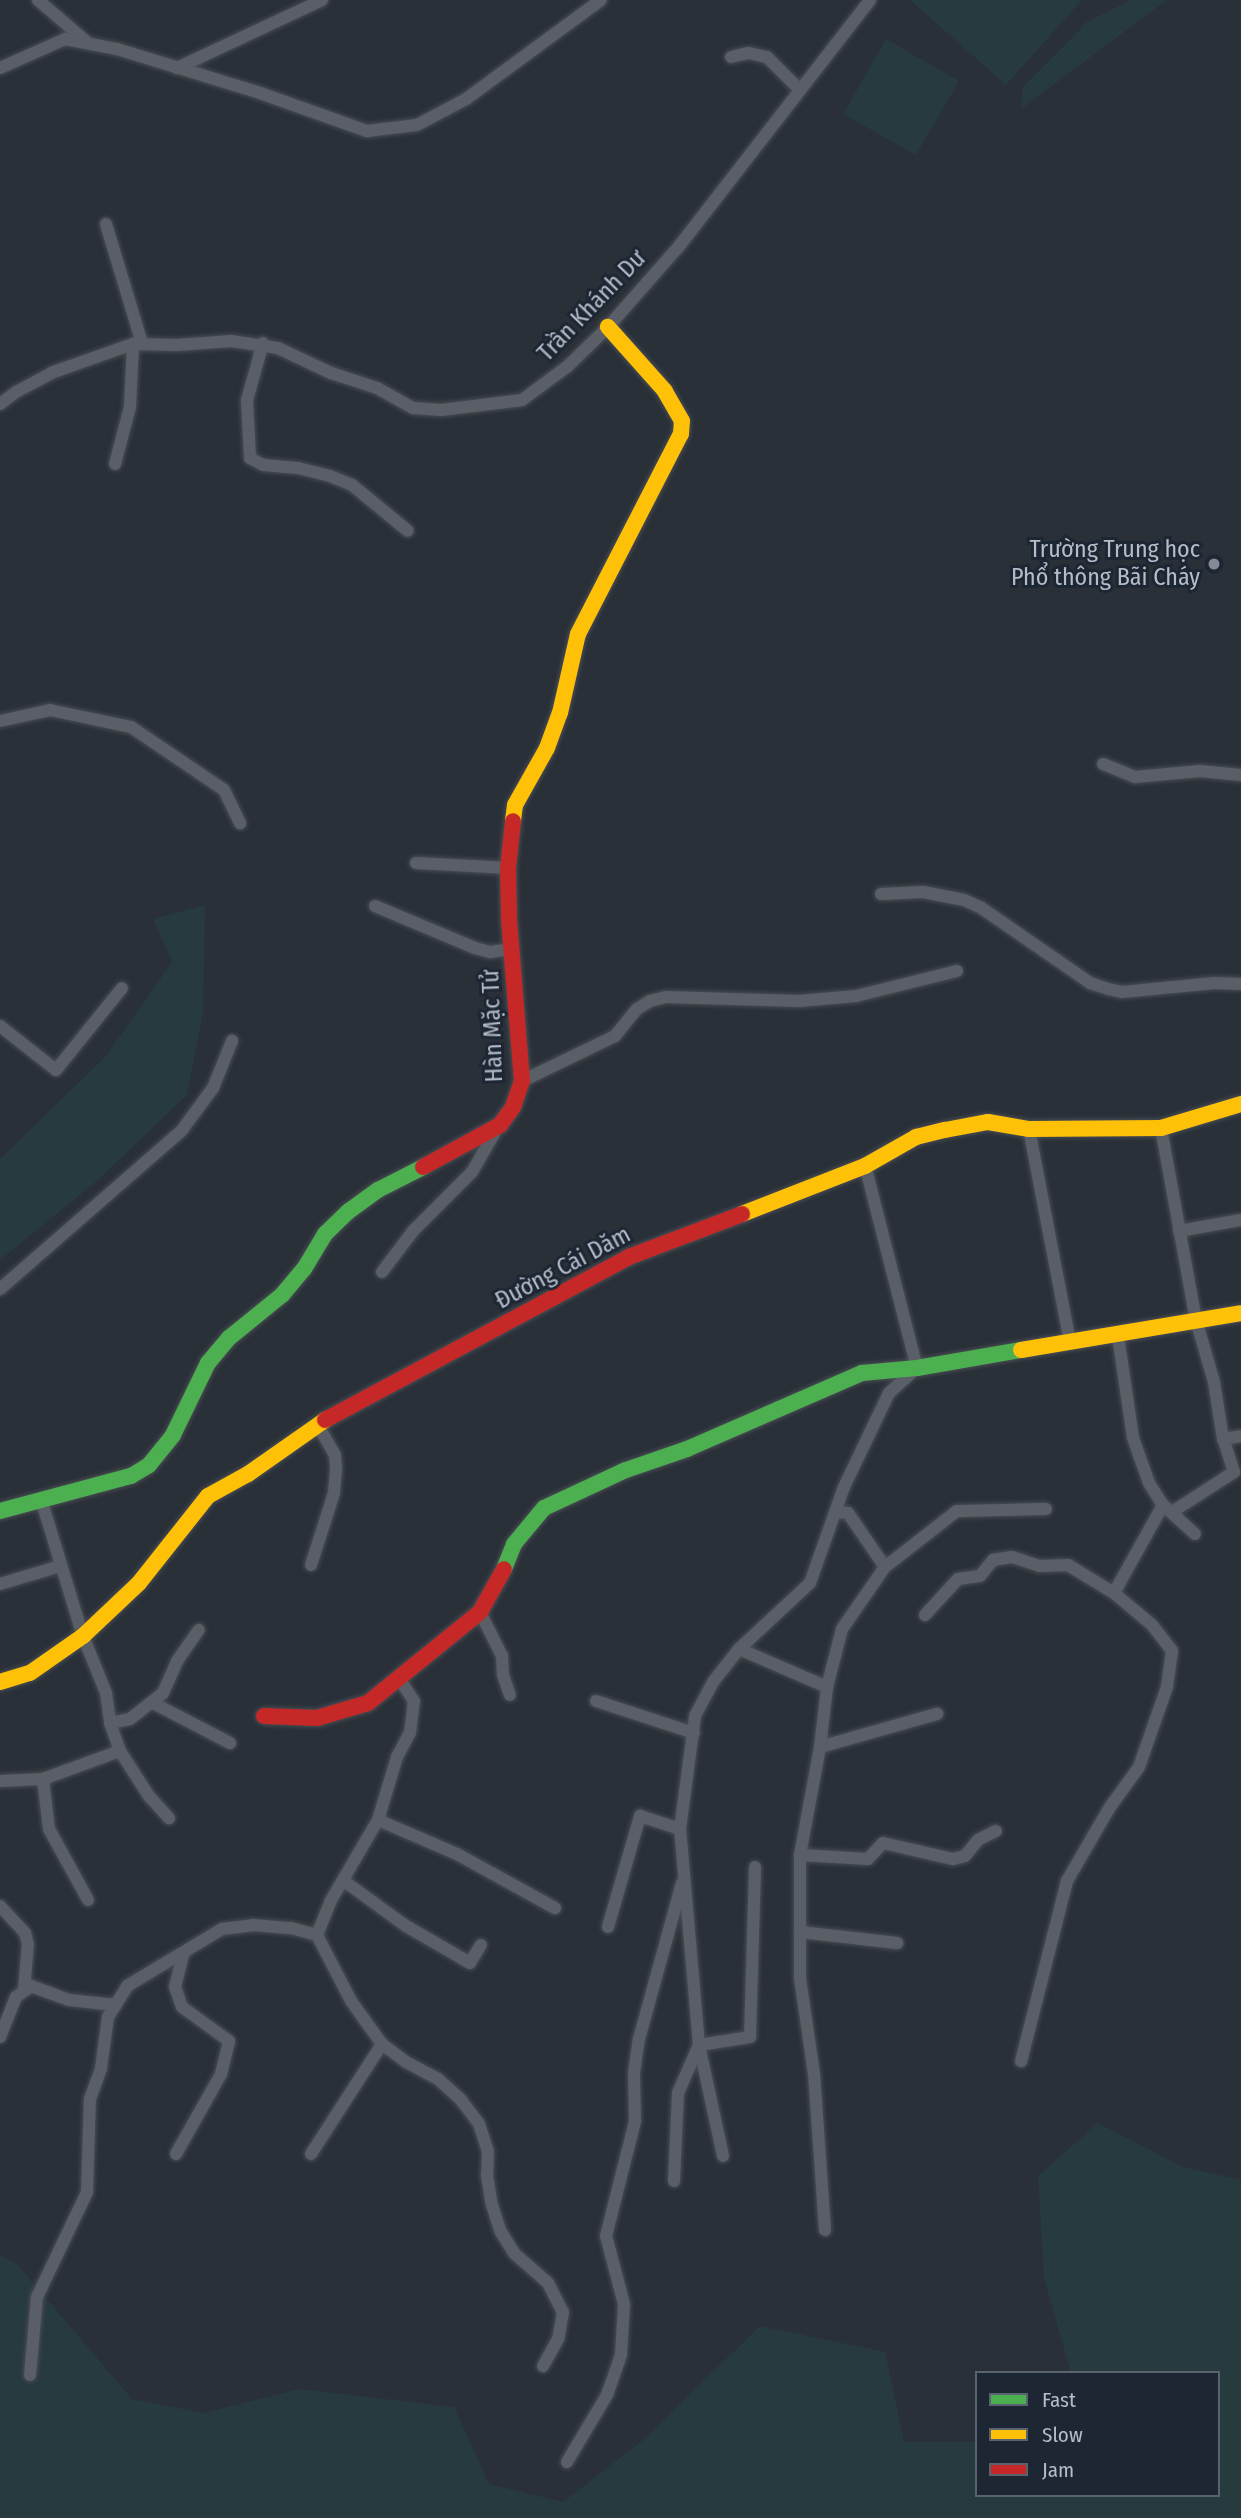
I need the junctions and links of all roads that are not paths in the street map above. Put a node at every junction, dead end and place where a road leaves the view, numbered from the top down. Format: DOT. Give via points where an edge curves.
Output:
graph roads {
  1 [pos="38,0"];
  2 [pos="322,0"];
  3 [pos="601,0"];
  4 [pos="870,0"];
  5 [pos="88,44"];
  6 [pos="731,57"];
  7 [pos="0,68"];
  8 [pos="177,68"];
  9 [pos="800,90"];
  10 [pos="106,224"];
  11 [pos="608,327"];
  12 [pos="137,343"];
  13 [pos="263,343"];
  14 [pos="0,404"];
  15 [pos="115,464"];
  16 [pos="408,531"];
  17 [pos="0,721"];
  18 [pos="1102,764"];
  19 [pos="1241,775"];
  20 [pos="240,823"];
  21 [pos="416,863"];
  22 [pos="508,868"];
  23 [pos="881,894"];
  24 [pos="375,906"];
  25 [pos="512,949"];
  26 [pos="957,971"];
  27 [pos="1241,984"];
  28 [pos="122,988"];
  29 [pos="0,1026"];
  30 [pos="232,1041"];
  31 [pos="522,1081"];
  32 [pos="1241,1104"];
  33 [pos="500,1125"];
  34 [pos="1161,1128"];
  35 [pos="1029,1129"];
  36 [pos="865,1166"];
  37 [pos="1241,1220"];
  38 [pos="1179,1231"];
  39 [pos="382,1272"];
  40 [pos="0,1289"];
  41 [pos="1241,1313"];
  42 [pos="1196,1320"];
  43 [pos="1118,1336"];
  44 [pos="1070,1341"];
  45 [pos="917,1368"];
  46 [pos="317,1424"];
  47 [pos="1241,1436"];
  48 [pos="1223,1439"];
  49 [pos="1238,1476"];
  50 [pos="41,1499"];
  51 [pos="1046,1509"];
  52 [pos="1167,1509"];
  53 [pos="0,1511"];
  54 [pos="835,1512"];
  55 [pos="1195,1534"];
  56 [pos="311,1565"];
  57 [pos="60,1566"];
  58 [pos="885,1567"];
  59 [pos="0,1584"];
  60 [pos="1114,1593"];
  61 [pos="480,1612"];
  62 [pos="925,1615"];
  63 [pos="199,1630"];
  64 [pos="83,1636"];
  65 [pos="739,1649"];
  66 [pos="398,1677"];
  67 [pos="0,1682"];
  68 [pos="827,1687"];
  69 [pos="510,1695"];
  70 [pos="596,1701"];
  71 [pos="153,1703"];
  72 [pos="937,1714"];
  73 [pos="264,1716"];
  74 [pos="110,1723"];
  75 [pos="694,1733"];
  76 [pos="230,1743"];
  77 [pos="820,1747"];
  78 [pos="120,1751"];
  79 [pos="43,1779"];
  80 [pos="0,1781"];
  81 [pos="169,1818"];
  82 [pos="378,1819"];
  83 [pos="680,1829"];
  84 [pos="996,1831"];
  85 [pos="800,1855"];
  86 [pos="754,1867"];
  87 [pos="685,1873"];
  88 [pos="344,1881"];
  89 [pos="88,1900"];
  90 [pos="0,1906"];
  91 [pos="555,1908"];
  92 [pos="608,1927"];
  93 [pos="800,1932"];
  94 [pos="317,1935"];
  95 [pos="897,1943"];
  96 [pos="481,1945"];
  97 [pos="183,1954"];
  98 [pos="24,1990"];
  99 [pos="116,2006"];
  100 [pos="0,2037"];
  101 [pos="382,2044"];
  102 [pos="699,2045"];
  103 [pos="1021,2061"];
  104 [pos="176,2154"];
  105 [pos="311,2154"];
  106 [pos="723,2156"];
  107 [pos="674,2181"];
  108 [pos="825,2230"];
  109 [pos="543,2366"];
  110 [pos="30,2375"];
  111 [pos="567,2462"];
  1 -- 5 [label="street"];
  2 -- 8 [label="street"];
  3 -- 8 [label="street" via="466,99 417,125 367,131"];
  4 -- 9 [label="street, Trần Khánh Dư"];
  5 -- 7 [label="street" via="65,39"];
  5 -- 8 [label="street"];
  6 -- 9 [label="street" via="749,53 767,57"];
  9 -- 11 [label="street, Trần Khánh Dư" via="680,244"];
  10 -- 12 [label="street"];
  11 -- 13 [label="street, Trần Khánh Dư" via="568,366 522,400 441,410 413,408 377,388"];
  11 -- 22 [label="street, Hàn Mặc Tử" via="664,391 682,421 681,434 578,634 560,713 516,805"];
  12 -- 13 [label="street, Trần Khánh Dư"];
  12 -- 14 [label="street, Trần Khánh Dư" via="51,373"];
  12 -- 15 [label="street" via="130,407"];
  13 -- 16 [label="street" via="247,400 250,458 263,466 298,468 352,485"];
  17 -- 20 [label="street" via="50,710 131,727 224,790"];
  18 -- 19 [label="street" via="1135,776 1200,771"];
  21 -- 22 [label="street"];
  22 -- 25 [label="street, Hàn Mặc Tử"];
  23 -- 27 [label="street" via="923,892 964,900 1090,983 1108,989 1122,992"];
  24 -- 25 [label="street" via="475,948"];
  25 -- 31 [label="street, Hàn Mặc Tử"];
  26 -- 31 [label="street" via="856,996 799,1001 666,997 650,1001 637,1009 615,1036"];
  28 -- 29 [label="street" via="56,1070"];
  30 -- 40 [label="street" via="213,1088 182,1130"];
  31 -- 33 [label="street, Hàn Mặc Tử" via="513,1107"];
  32 -- 34 [label="street, Đường Cái Dăm"];
  33 -- 39 [label="street" via="472,1172 413,1231"];
  33 -- 50 [label="street, Hàn Mặc Tử" via="378,1190 325,1234 282,1295 229,1338 208,1363 173,1436 149,1465 131,1476"];
  34 -- 35 [label="street, Đường Cái Dăm"];
  34 -- 38 [label="street"];
  35 -- 36 [label="street, Đường Cái Dăm" via="988,1122 945,1130 916,1137"];
  35 -- 44 [label="street"];
  36 -- 45 [label="street"];
  36 -- 46 [label="street, Đường Cái Dăm" via="628,1256"];
  37 -- 38 [label="street"];
  38 -- 42 [label="street"];
  41 -- 42 [label="street"];
  42 -- 43 [label="street"];
  42 -- 48 [label="street" via="1214,1382"];
  43 -- 44 [label="street"];
  43 -- 52 [label="street" via="1133,1438 1149,1483"];
  44 -- 45 [label="street"];
  45 -- 54 [label="street" via="889,1393"];
  45 -- 61 [label="street" via="862,1373 831,1384 688,1450 626,1470 544,1508 514,1544 500,1581"];
  46 -- 56 [label="street" via="335,1455 336,1468 334,1493"];
  46 -- 64 [label="street, Đường Cái Dăm" via="248,1474 208,1496 139,1583"];
  47 -- 48 [label="street"];
  48 -- 49 [label="street"];
  49 -- 52 [label="street"];
  50 -- 53 [label="street, Hàn Mặc Tử"];
  50 -- 57 [label="street"];
  51 -- 58 [label="street" via="957,1511"];
  52 -- 55 [label="street"];
  52 -- 60 [label="street"];
  54 -- 58 [label="street" via="848,1513"];
  54 -- 65 [label="street" via="810,1583"];
  57 -- 59 [label="street"];
  57 -- 64 [label="street"];
  58 -- 68 [label="street" via="842,1629"];
  60 -- 62 [label="street" via="1068,1565 1039,1566 1012,1557 993,1560 980,1576 958,1579"];
  60 -- 103 [label="street" via="1152,1625 1172,1651 1167,1687 1139,1767 1067,1881"];
  61 -- 66 [label="street"];
  61 -- 69 [label="street" via="502,1656"];
  63 -- 71 [label="street"];
  64 -- 67 [label="street, Đường Cái Dăm" via="30,1673"];
  64 -- 74 [label="street" via="106,1693"];
  65 -- 68 [label="street"];
  65 -- 75 [label="street" via="713,1682 695,1716"];
  66 -- 73 [label="street" via="368,1703 345,1712 317,1718"];
  66 -- 82 [label="street" via="414,1700 410,1733 397,1757"];
  68 -- 77 [label="street"];
  70 -- 75 [label="street"];
  71 -- 74 [label="street" via="130,1719"];
  71 -- 76 [label="street"];
  72 -- 77 [label="street"];
  74 -- 78 [label="street"];
  75 -- 83 [label="street"];
  77 -- 85 [label="street"];
  78 -- 79 [label="street"];
  78 -- 81 [label="street"];
  79 -- 80 [label="street"];
  79 -- 89 [label="street" via="50,1829"];
  82 -- 88 [label="street"];
  82 -- 91 [label="street" via="457,1854"];
  83 -- 87 [label="street"];
  83 -- 92 [label="street" via="640,1816"];
  84 -- 85 [label="street" via="978,1840 965,1856 953,1859 883,1843 868,1859"];
  85 -- 93 [label="street"];
  86 -- 102 [label="street" via="750,2037"];
  87 -- 102 [label="street"];
  87 -- 111 [label="street" via="639,2039 635,2121 606,2236 624,2304 621,2355 607,2395"];
  88 -- 94 [label="street"];
  88 -- 96 [label="street" via="470,1963"];
  90 -- 98 [label="street" via="25,1933"];
  93 -- 95 [label="street"];
  93 -- 108 [label="street" via="800,1978 814,2074"];
  94 -- 97 [label="street" via="253,1925 222,1929"];
  94 -- 101 [label="street" via="351,2001"];
  97 -- 99 [label="street" via="127,1986"];
  97 -- 104 [label="street" via="175,1987 182,2007 229,2041 221,2074"];
  98 -- 99 [label="street" via="32,1986 69,2000"];
  98 -- 100 [label="street" via="16,1997"];
  99 -- 110 [label="street" via="108,2017 102,2067 90,2099 87,2192 37,2297"];
  101 -- 105 [label="street"];
  101 -- 109 [label="street" via="439,2079 479,2124 501,2232 515,2254 548,2283 564,2312 558,2339"];
  102 -- 106 [label="street"];
  102 -- 107 [label="street" via="678,2093"];
}
